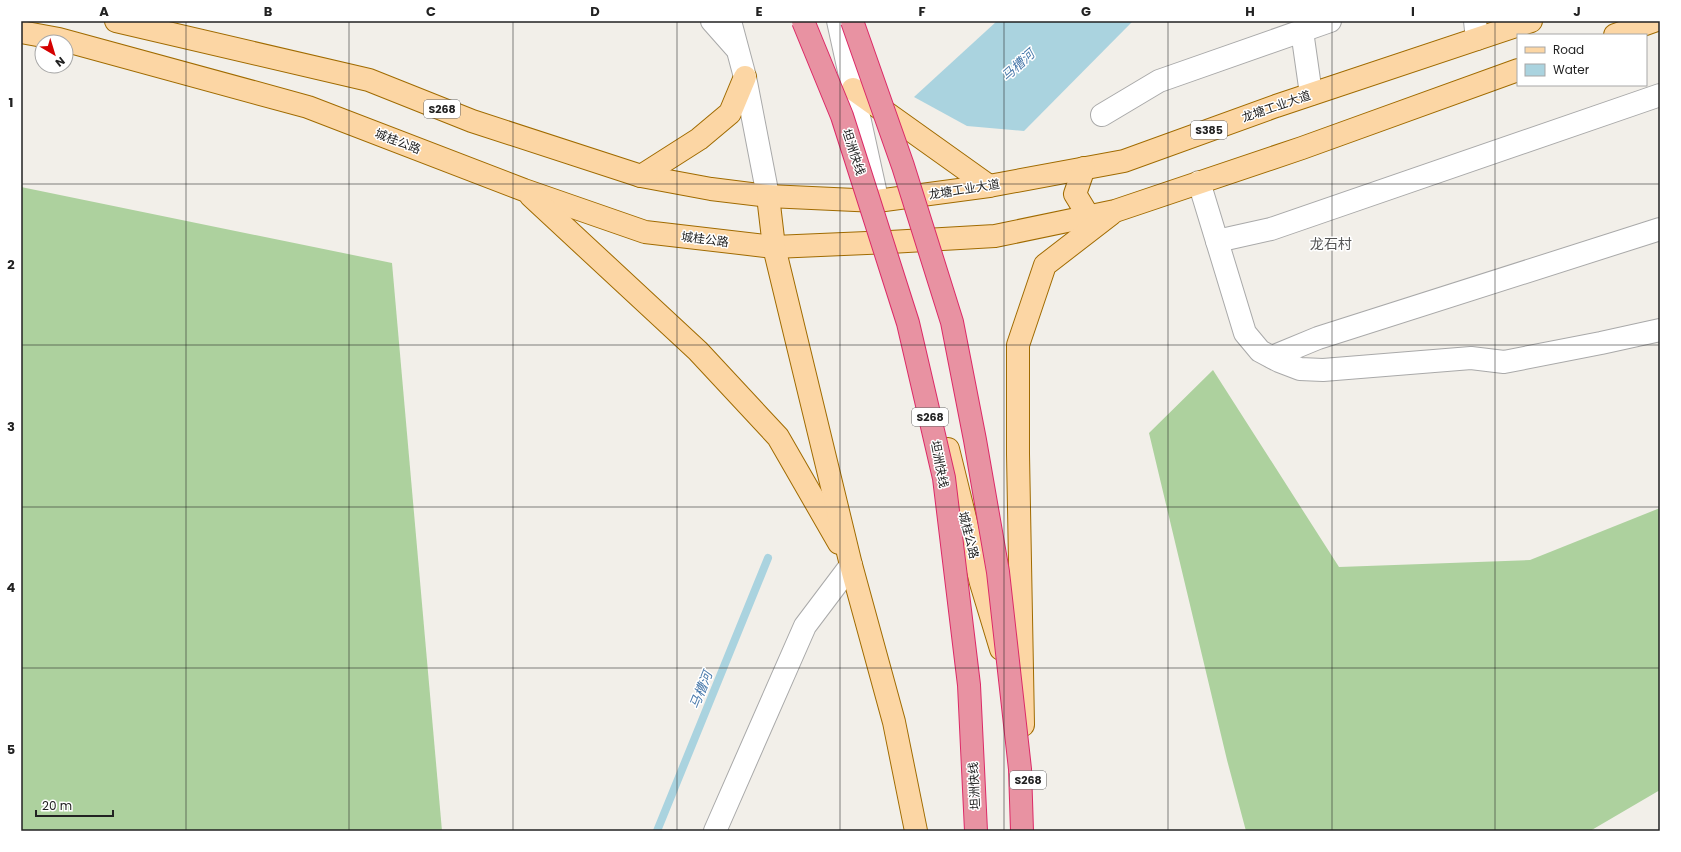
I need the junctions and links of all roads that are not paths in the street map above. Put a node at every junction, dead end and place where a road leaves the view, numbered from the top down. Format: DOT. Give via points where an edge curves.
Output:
graph roads {
  1 [pos="116,21"];
  2 [pos="712,21"];
  3 [pos="730,21"];
  4 [pos="803,21"];
  5 [pos="838,21"];
  6 [pos="852,21"];
  7 [pos="1330,21"];
  8 [pos="1531,21"];
  9 [pos="1654,21"];
  10 [pos="1476,30"];
  11 [pos="1302,31"];
  12 [pos="21,32"];
  13 [pos="1618,34"];
  14 [pos="738,50"];
  15 [pos="1517,70"];
  16 [pos="745,77"];
  17 [pos="853,89"];
  18 [pos="1311,94"];
  19 [pos="1660,94"];
  20 [pos="1102,115"];
  21 [pos="1084,168"];
  22 [pos="641,176"];
  23 [pos="1199,182"];
  24 [pos="989,186"];
  25 [pos="524,190"];
  26 [pos="768,196"];
  27 [pos="877,202"];
  28 [pos="1115,211"];
  29 [pos="1089,217"];
  30 [pos="1660,229"];
  31 [pos="1217,241"];
  32 [pos="890,242"];
  33 [pos="774,247"];
  34 [pos="1660,330"];
  35 [pos="1272,357"];
  36 [pos="851,565"];
  37 [pos="1023,728"];
  38 [pos="716,831"];
  39 [pos="916,831"];
  40 [pos="976,831"];
  41 [pos="1022,831"];
  42 [pos="1033,831"];
  1 -- 22 [label="main road, S268" via="369,80 472,121"];
  2 -- 14 [label="street"];
  3 -- 14 [label="street"];
  4 -- 40 [label="highway, 坦洲快线 / S268, bridge" via="842,116 908,323 944,478 969,684"];
  5 -- 17 [label="street"];
  6 -- 41 [label="highway, S268, bridge" via="903,166 952,322 998,572 1020,769"];
  7 -- 11 [label="street"];
  8 -- 10 [label="main road, 龙塘工业大道 / S385"];
  9 -- 13 [label="main road"];
  10 -- 18 [label="main road, 龙塘工业大道 / S385"];
  11 -- 18 [label="street"];
  11 -- 20 [label="street" via="1159,81"];
  12 -- 25 [label="main road, 城桂公路" via="59,39 308,107"];
  14 -- 16 [label="street"];
  15 -- 23 [label="main road"];
  16 -- 22 [label="main road" via="730,113 699,139"];
  16 -- 26 [label="street"];
  17 -- 24 [label="main road"];
  17 -- 27 [label="street"];
  18 -- 21 [label="main road, 龙塘工业大道 / S385" via="1124,161"];
  19 -- 31 [label="street" via="1271,229"];
  21 -- 24 [label="main road, 龙塘工业大道 / S385"];
  21 -- 29 [label="main road" via="1075,194"];
  22 -- 26 [label="main road, S268"];
  23 -- 28 [label="main road"];
  23 -- 31 [label="street"];
  24 -- 27 [label="main road, 龙塘工业大道 / S385"];
  25 -- 33 [label="main road, 城桂公路" via="645,232"];
  25 -- 36 [label="main road" via="698,351 778,437"];
  26 -- 27 [label="main road, S268"];
  26 -- 33 [label="main road"];
  27 -- 32 [label="main road, 城桂公路 / S268"];
  28 -- 29 [label="main road"];
  28 -- 37 [label="main road" via="1046,265 1018,345"];
  29 -- 32 [label="main road" via="995,236"];
  30 -- 35 [label="street" via="1318,338"];
  31 -- 35 [label="street" via="1245,333 1260,350"];
  32 -- 33 [label="main road, 城桂公路"];
  32 -- 37 [label="main road, 城桂公路 / S268" via="915,319 982,583"];
  33 -- 36 [label="main road"];
  34 -- 35 [label="street" via="1504,362 1471,358 1323,370 1300,369"];
  36 -- 38 [label="street" via="805,626"];
  36 -- 39 [label="main road" via="894,722"];
  37 -- 42 [label="main road, 城桂公路 / S268"];
}
